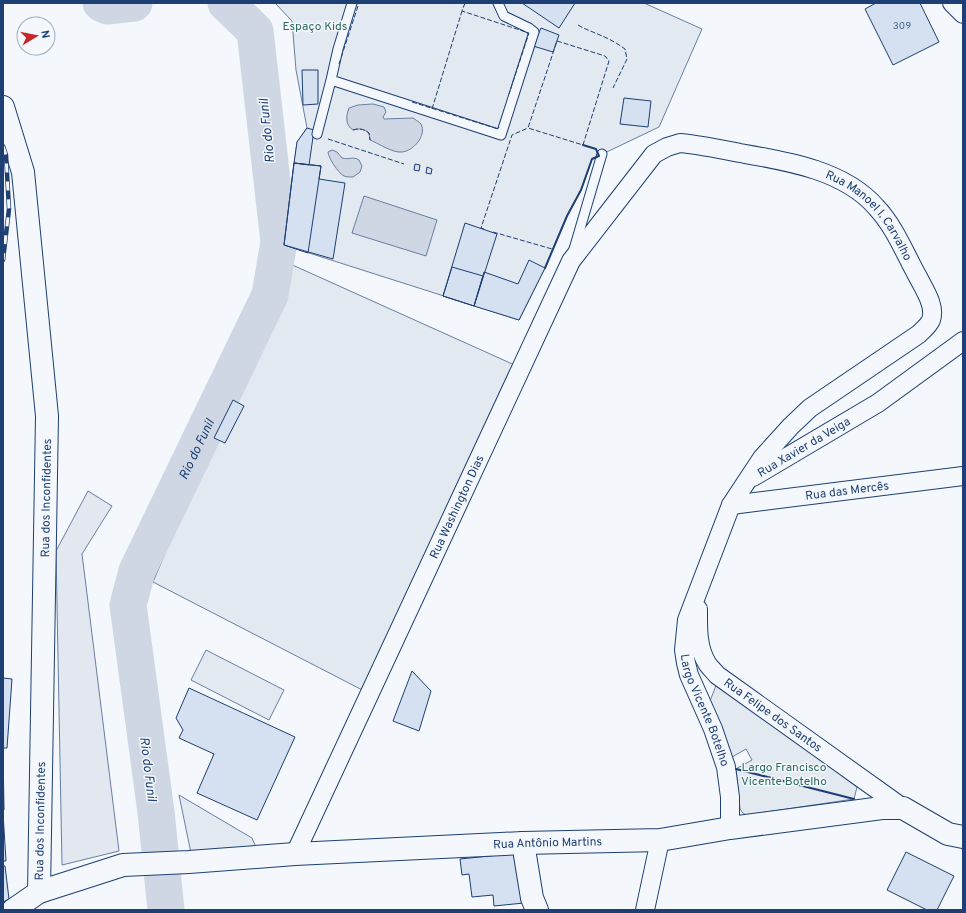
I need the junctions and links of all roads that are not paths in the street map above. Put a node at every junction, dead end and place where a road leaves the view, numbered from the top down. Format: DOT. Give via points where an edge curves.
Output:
graph roads {
  1 [pos="352,3"];
  2 [pos="498,3"];
  3 [pos="952,3"];
  4 [pos="963,14"];
  5 [pos="331,80"];
  6 [pos="3,107"];
  7 [pos="317,134"];
  8 [pos="602,154"];
  9 [pos="571,261"];
  10 [pos="963,341"];
  11 [pos="963,476"];
  12 [pos="746,481"];
  13 [pos="731,505"];
  14 [pos="697,594"];
  15 [pos="903,808"];
  16 [pos="730,828"];
  17 [pos="963,837"];
  18 [pos="660,840"];
  19 [pos="523,844"];
  20 [pos="295,854"];
  21 [pos="39,892"];
  22 [pos="13,910"];
  23 [pos="537,910"];
  24 [pos="645,910"];
  1 -- 5 [label="lane"];
  2 -- 5 [label="lane" via="504,16 534,32 501,135"];
  3 -- 4 [label="street"];
  5 -- 7 [label="lane"];
  6 -- 21 [label="street, Rua dos Inconfidentes" via="23,172 48,416"];
  8 -- 9 [label="lane, Rua Washington Dias"];
  9 -- 12 [label="street, Rua Manoel I. Carvalho" via="654,154 680,143 778,160 816,170 842,181 876,206 889,223 928,295 931,320 919,334 810,408 776,442"];
  9 -- 20 [label="street, Rua Washington Dias"];
  10 -- 12 [label="street, Rua Xavier da Veiga" via="878,403"];
  11 -- 13 [label="street, Rua das Mercês"];
  12 -- 13 [label="street, Rua Xavier da Veiga"];
  13 -- 14 [label="street, Rua Xavier da Veiga"];
  14 -- 15 [label="street, Rua Felipe dos Santos" via="701,649 707,663 717,675"];
  14 -- 16 [label="street, Largo Vicente Botelho" via="687,620 684,650 689,676 713,729 726,767 730,797"];
  15 -- 16 [label="street, Rua Antônio Martins" via="882,808"];
  15 -- 17 [label="street, Rua Felipe dos Santos" via="948,834"];
  16 -- 18 [label="street, Rua Antônio Martins"];
  18 -- 19 [label="street, Rua Antônio Martins"];
  18 -- 24 [label="street"];
  19 -- 20 [label="street, Rua Antônio Martins"];
  19 -- 23 [label="street" via="532,898"];
  20 -- 21 [label="street, Rua Antônio Martins" via="123,865"];
  21 -- 22 [label="street, Rua Antônio Martins"];
}
